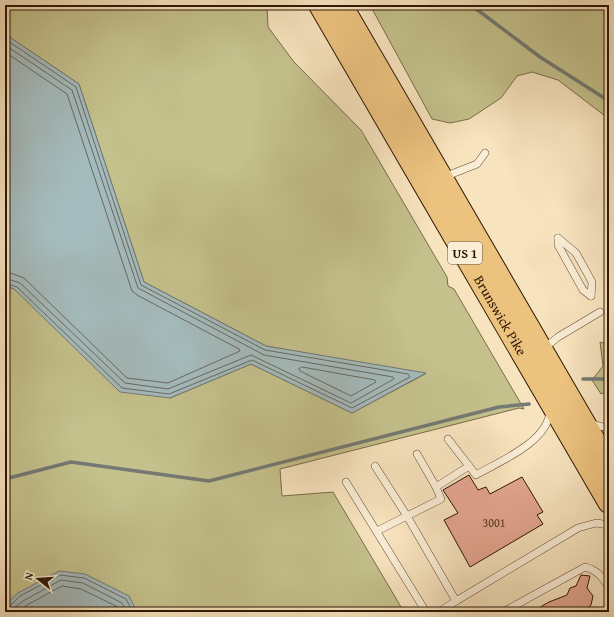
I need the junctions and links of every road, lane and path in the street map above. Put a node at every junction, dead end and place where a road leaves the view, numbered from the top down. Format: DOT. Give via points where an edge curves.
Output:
graph roads {
  1 [pos="320,5"];
  2 [pos="341,5"];
  3 [pos="485,153"];
  4 [pos="442,178"];
  5 [pos="591,296"];
  6 [pos="600,312"];
  7 [pos="542,350"];
  8 [pos="550,400"];
  9 [pos="583,422"];
  10 [pos="609,426"];
  11 [pos="448,439"];
  12 [pos="418,454"];
  13 [pos="375,466"];
  14 [pos="469,466"];
  15 [pos="609,466"];
  16 [pos="346,482"];
  17 [pos="436,487"];
  18 [pos="609,502"];
  19 [pos="406,516"];
  20 [pos="609,525"];
  21 [pos="377,532"];
  22 [pos="609,587"];
  23 [pos="456,601"];
  24 [pos="426,612"];
  25 [pos="438,612"];
  26 [pos="504,612"];
  1 -- 8 [label="highway, Brunswick Pike / US 1"];
  2 -- 4 [label="highway, Brunswick Pike / US 1"];
  3 -- 4 [label="lane" via="477,164"];
  4 -- 7 [label="highway, Brunswick Pike / US 1"];
  5 -- 5 [label="lane" via="592,282 576,253 558,238 558,245 583,290"];
  6 -- 7 [label="lane" via="558,336"];
  7 -- 9 [label="highway, Brunswick Pike / US 1"];
  8 -- 14 [label="lane" via="549,418 532,442 476,475"];
  8 -- 18 [label="highway, Brunswick Pike / US 1"];
  9 -- 10 [label="lane"];
  9 -- 15 [label="highway, Brunswick Pike / US 1"];
  11 -- 14 [label="lane"];
  12 -- 17 [label="lane"];
  13 -- 19 [label="lane"];
  14 -- 17 [label="lane"];
  16 -- 21 [label="lane"];
  17 -- 19 [label="lane" via="441,499"];
  19 -- 21 [label="lane"];
  19 -- 23 [label="lane"];
  20 -- 23 [label="lane" via="586,525 574,530"];
  21 -- 24 [label="lane"];
  22 -- 26 [label="lane" via="593,569 585,567"];
  23 -- 25 [label="lane"];
}
